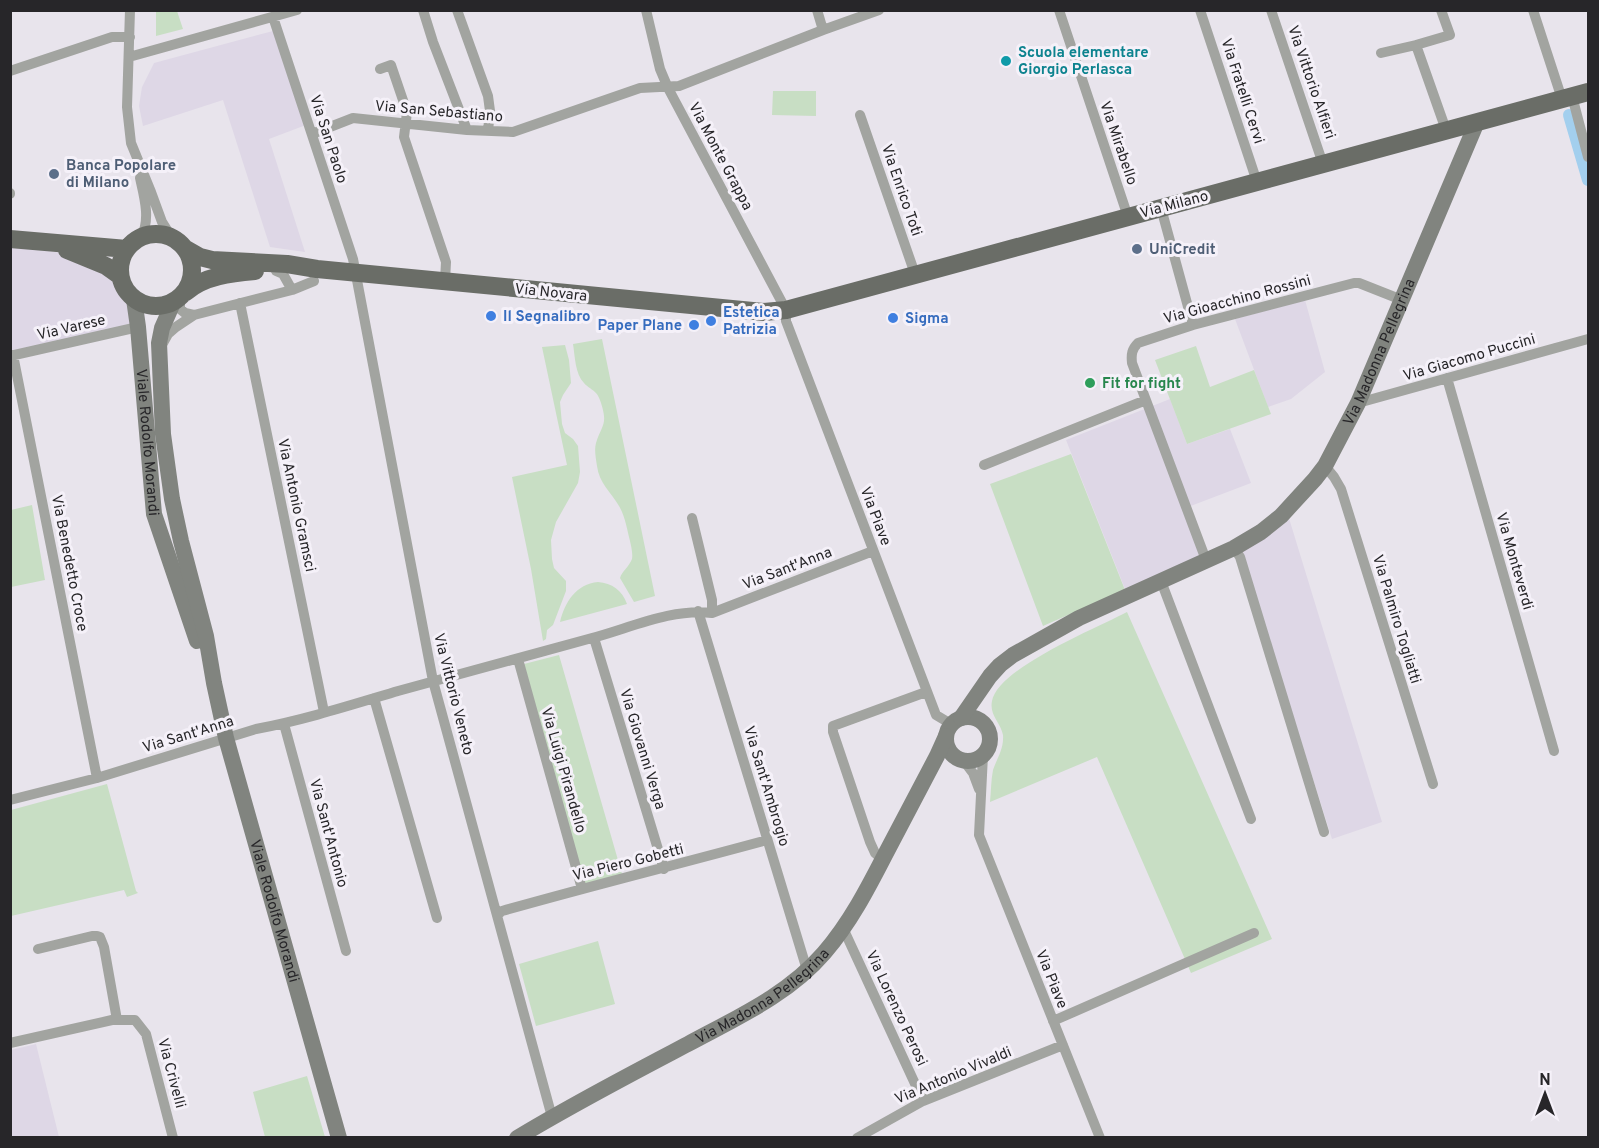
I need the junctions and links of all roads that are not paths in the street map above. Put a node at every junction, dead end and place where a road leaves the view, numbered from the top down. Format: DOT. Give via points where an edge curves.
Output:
graph roads {
  1 [pos="130,10"];
  2 [pos="297,10"];
  3 [pos="423,10"];
  4 [pos="457,10"];
  5 [pos="646,10"];
  6 [pos="817,10"];
  7 [pos="879,10"];
  8 [pos="1059,10"];
  9 [pos="1200,10"];
  10 [pos="1271,10"];
  11 [pos="1441,10"];
  12 [pos="1533,10"];
  13 [pos="273,17"];
  14 [pos="823,30"];
  15 [pos="130,37"];
  16 [pos="1416,45"];
  17 [pos="1380,53"];
  18 [pos="129,57"];
  19 [pos="380,69"];
  20 [pos="10,71"];
  21 [pos="668,87"];
  22 [pos="1574,96"];
  23 [pos="860,115"];
  24 [pos="1477,122"];
  25 [pos="405,124"];
  26 [pos="467,130"];
  27 [pos="1446,130"];
  28 [pos="488,131"];
  29 [pos="312,134"];
  30 [pos="1588,158"];
  31 [pos="137,160"];
  32 [pos="1323,164"];
  33 [pos="1257,182"];
  34 [pos="1161,207"];
  35 [pos="1128,217"];
  36 [pos="10,239"];
  37 [pos="52,242"];
  38 [pos="134,243"];
  39 [pos="179,243"];
  40 [pos="276,271"];
  41 [pos="356,272"];
  42 [pos="915,274"];
  43 [pos="316,275"];
  44 [pos="120,276"];
  45 [pos="445,281"];
  46 [pos="292,290"];
  47 [pos="180,298"];
  48 [pos="134,299"];
  49 [pos="1402,300"];
  50 [pos="240,303"];
  51 [pos="786,310"];
  52 [pos="194,315"];
  53 [pos="1193,325"];
  54 [pos="138,327"];
  55 [pos="1588,339"];
  56 [pos="12,355"];
  57 [pos="160,355"];
  58 [pos="1447,378"];
  59 [pos="1146,400"];
  60 [pos="1358,403"];
  61 [pos="984,465"];
  62 [pos="1325,466"];
  63 [pos="692,518"];
  64 [pos="1234,548"];
  65 [pos="873,551"];
  66 [pos="1206,560"];
  67 [pos="1161,581"];
  68 [pos="698,611"];
  69 [pos="712,613"];
  70 [pos="594,638"];
  71 [pos="518,658"];
  72 [pos="433,681"];
  73 [pos="214,683"];
  74 [pos="981,691"];
  75 [pos="926,692"];
  76 [pos="374,698"];
  77 [pos="324,712"];
  78 [pos="980,721"];
  79 [pos="284,724"];
  80 [pos="953,726"];
  81 [pos="226,738"];
  82 [pos="1554,751"];
  83 [pos="983,755"];
  84 [pos="961,760"];
  85 [pos="927,775"];
  86 [pos="97,778"];
  87 [pos="1433,784"];
  88 [pos="981,795"];
  89 [pos="10,800"];
  90 [pos="1251,819"];
  91 [pos="1324,832"];
  92 [pos="767,840"];
  93 [pos="883,860"];
  94 [pos="664,869"];
  95 [pos="582,888"];
  96 [pos="497,915"];
  97 [pos="437,918"];
  98 [pos="843,928"];
  99 [pos="1254,933"];
  100 [pos="38,949"];
  101 [pos="346,951"];
  102 [pos="807,970"];
  103 [pos="117,1020"];
  104 [pos="1053,1021"];
  105 [pos="10,1043"];
  106 [pos="1063,1046"];
  107 [pos="923,1101"];
  108 [pos="552,1116"];
  109 [pos="173,1137"];
  110 [pos="339,1137"];
  111 [pos="517,1137"];
  112 [pos="857,1137"];
  113 [pos="1100,1137"];
  1 -- 15 [label="street"];
  2 -- 13 [label="street"];
  3 -- 26 [label="street"];
  4 -- 28 [label="street" via="488,96"];
  5 -- 21 [label="street, Via Monte Grappa"];
  6 -- 14 [label="street"];
  7 -- 14 [label="street, Via San Sebastiano"];
  8 -- 35 [label="street, Via Mirabello"];
  9 -- 33 [label="street, Via Fratelli Cervi"];
  10 -- 32 [label="street, Via Vittorio Alfieri"];
  11 -- 16 [label="street" via="1449,35"];
  12 -- 22 [label="street"];
  13 -- 18 [label="street"];
  13 -- 29 [label="street, Via San Paolo"];
  14 -- 21 [label="street, Via San Sebastiano" via="694,81"];
  15 -- 18 [label="street"];
  15 -- 20 [label="street" via="112,37"];
  16 -- 17 [label="street"];
  16 -- 27 [label="street"];
  18 -- 31 [label="street" via="128,126"];
  19 -- 25 [label="street" via="391,65 407,112"];
  21 -- 28 [label="street, Via San Sebastiano" via="640,87 513,132"];
  21 -- 51 [label="street, Via Monte Grappa"];
  22 -- 24 [label="main road, Via Milano"];
  22 -- 30 [label="street"];
  23 -- 42 [label="street, Via Enrico Toti"];
  24 -- 27 [label="main road, Via Milano"];
  24 -- 49 [label="street, Via Madonna Pellegrina"];
  25 -- 26 [label="street, Via San Sebastiano"];
  25 -- 29 [label="street, Via San Sebastiano" via="353,118"];
  25 -- 45 [label="street" via="404,137 446,262"];
  26 -- 28 [label="street, Via San Sebastiano"];
  27 -- 32 [label="main road, Via Milano"];
  29 -- 41 [label="street, Via San Paolo"];
  31 -- 38 [label="street" via="146,205 145,231"];
  31 -- 39 [label="street" via="162,222"];
  32 -- 33 [label="main road, Via Milano"];
  33 -- 34 [label="main road, Via Milano"];
  34 -- 35 [label="main road, Via Milano"];
  34 -- 53 [label="street"];
  35 -- 42 [label="main road, Via Milano"];
  36 -- 37 [label="main road"];
  37 -- 38 [label="main road"];
  37 -- 44 [label="main road"];
  38 -- 39 [label="main road" via="152,234"];
  38 -- 44 [label="main road" via="122,257"];
  39 -- 43 [label="main road, Via Novara" via="212,260 287,264"];
  39 -- 47 [label="main road" via="191,259 193,270 191,282"];
  40 -- 43 [label="main road, Via Novara"];
  40 -- 46 [label="street" via="283,274"];
  40 -- 47 [label="main road, Via Novara" via="225,275 198,283"];
  41 -- 43 [label="main road, Via Novara"];
  41 -- 45 [label="main road, Via Novara"];
  41 -- 72 [label="street, Via Vittorio Veneto"];
  42 -- 51 [label="main road, Via Milano"];
  43 -- 46 [label="street"];
  44 -- 48 [label="main road"];
  45 -- 51 [label="main road, Via Novara" via="764,312"];
  46 -- 50 [label="street"];
  47 -- 48 [label="main road" via="153,307"];
  47 -- 52 [label="street" via="180,309"];
  47 -- 57 [label="street, Viale Rodolfo Morandi" via="162,328"];
  48 -- 54 [label="street, Viale Rodolfo Morandi"];
  49 -- 53 [label="street, Via Gioacchino Rossini" via="1354,283"];
  49 -- 60 [label="street, Via Madonna Pellegrina"];
  50 -- 52 [label="street"];
  50 -- 77 [label="street, Via Antonio Gramsci"];
  51 -- 65 [label="street, Via Piave" via="786,321"];
  52 -- 57 [label="street" via="168,334"];
  53 -- 59 [label="street, Via Gioacchino Rossini" via="1138,343 1132,351 1132,363"];
  54 -- 56 [label="street, Via Varese"];
  54 -- 73 [label="street, Viale Rodolfo Morandi" via="154,514"];
  55 -- 58 [label="street, Via Giacomo Puccini"];
  56 -- 86 [label="street, Via Benedetto Croce"];
  57 -- 73 [label="street, Viale Rodolfo Morandi" via="172,499"];
  58 -- 60 [label="street, Via Giacomo Puccini"];
  58 -- 82 [label="street, Via Monteverdi"];
  59 -- 61 [label="street"];
  59 -- 66 [label="street, Via Gioacchino Rossini"];
  60 -- 62 [label="street, Via Madonna Pellegrina"];
  62 -- 64 [label="street, Via Madonna Pellegrina" via="1281,516"];
  62 -- 87 [label="street, Via Palmiro Togliatti" via="1341,489"];
  63 -- 69 [label="street"];
  64 -- 66 [label="street, Via Madonna Pellegrina"];
  64 -- 91 [label="street" via="1240,557"];
  65 -- 69 [label="street, Via Sant'Anna"];
  65 -- 75 [label="street, Via Piave"];
  66 -- 67 [label="street, Via Madonna Pellegrina"];
  67 -- 74 [label="street, Via Madonna Pellegrina" via="1079,618 1013,655 1000,665"];
  67 -- 90 [label="street"];
  68 -- 69 [label="street, Via Sant'Anna"];
  68 -- 70 [label="street, Via Sant'Anna" via="677,613"];
  68 -- 92 [label="street, Via Sant'Ambrogio"];
  70 -- 71 [label="street, Via Sant'Anna"];
  70 -- 94 [label="street, Via Giovanni Verga"];
  71 -- 72 [label="street, Via Sant'Anna"];
  71 -- 95 [label="street, Via Luigi Pirandello"];
  72 -- 76 [label="street, Via Sant'Anna"];
  72 -- 96 [label="street, Via Vittorio Veneto"];
  73 -- 81 [label="street, Viale Rodolfo Morandi"];
  74 -- 78 [label="street"];
  74 -- 80 [label="street, Via Madonna Pellegrina"];
  75 -- 80 [label="street, Via Piave" via="936,715"];
  75 -- 93 [label="street" via="833,726 870,842"];
  76 -- 77 [label="street, Via Sant'Anna"];
  76 -- 97 [label="street"];
  77 -- 79 [label="street, Via Sant'Anna"];
  78 -- 80 [label="street" via="972,717"];
  78 -- 83 [label="street" via="990,736"];
  79 -- 81 [label="street, Via Sant'Anna"];
  79 -- 101 [label="street, Via Sant'Antonio"];
  80 -- 84 [label="street" via="946,744"];
  80 -- 85 [label="street, Via Madonna Pellegrina"];
  81 -- 86 [label="street, Via Sant'Anna"];
  81 -- 110 [label="street, Viale Rodolfo Morandi"];
  83 -- 84 [label="street" via="972,761"];
  83 -- 88 [label="street, Via Piave"];
  84 -- 85 [label="street" via="939,765"];
  84 -- 88 [label="street, Via Piave" via="973,773"];
  85 -- 93 [label="street, Via Madonna Pellegrina"];
  86 -- 89 [label="street, Via Sant'Anna"];
  88 -- 104 [label="street, Via Piave" via="979,835"];
  92 -- 94 [label="street, Via Piero Gobetti"];
  92 -- 102 [label="street, Via Sant'Ambrogio"];
  93 -- 98 [label="street, Via Madonna Pellegrina"];
  94 -- 95 [label="street, Via Piero Gobetti"];
  95 -- 96 [label="street, Via Piero Gobetti"];
  96 -- 108 [label="street, Via Vittorio Veneto"];
  98 -- 102 [label="street, Via Madonna Pellegrina"];
  98 -- 107 [label="street, Via Lorenzo Perosi"];
  99 -- 104 [label="street"];
  100 -- 103 [label="street" via="100,937"];
  102 -- 108 [label="street, Via Madonna Pellegrina" via="749,1011"];
  103 -- 105 [label="street"];
  103 -- 109 [label="street, Via Crivelli" via="135,1020 146,1034"];
  104 -- 106 [label="street, Via Piave"];
  106 -- 107 [label="street, Via Antonio Vivaldi"];
  106 -- 113 [label="street, Via Piave"];
  107 -- 112 [label="street, Via Antonio Vivaldi"];
  108 -- 111 [label="street, Via Madonna Pellegrina"];
}
